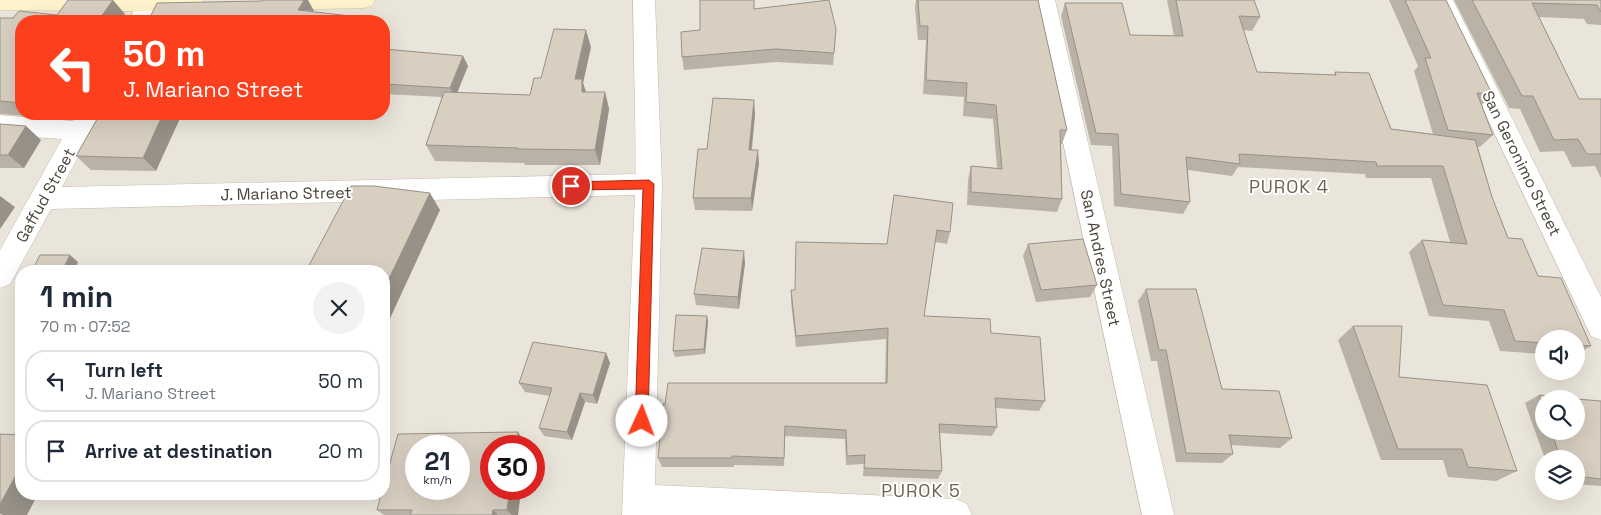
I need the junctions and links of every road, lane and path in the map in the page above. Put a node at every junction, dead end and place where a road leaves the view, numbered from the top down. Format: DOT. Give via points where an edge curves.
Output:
graph roads {
  1 [pos="364,0"];
  2 [pos="644,0"];
  3 [pos="1044,0"];
  4 [pos="1442,0"];
  5 [pos="0,2"];
  6 [pos="214,3"];
  7 [pos="251,3"];
  8 [pos="143,13"];
  9 [pos="84,122"];
  10 [pos="0,125"];
  11 [pos="649,184"];
  12 [pos="44,198"];
  13 [pos="0,276"];
  14 [pos="1601,327"];
  15 [pos="639,508"];
  16 [pos="956,515"];
  17 [pos="1158,515"];
  1 -- 7 [label="main road"];
  2 -- 11 [label="street"];
  3 -- 17 [label="street, San Andres Street"];
  4 -- 14 [label="street, San Geronimo Street"];
  5 -- 8 [label="main road"];
  6 -- 8 [label="main road"];
  9 -- 10 [label="street"];
  9 -- 12 [label="street, Gaffud Street"];
  11 -- 12 [label="street, J. Mariano Street"];
  11 -- 15 [label="street"];
  12 -- 13 [label="street, Gaffud Street"];
  15 -- 16 [label="street"];
}
